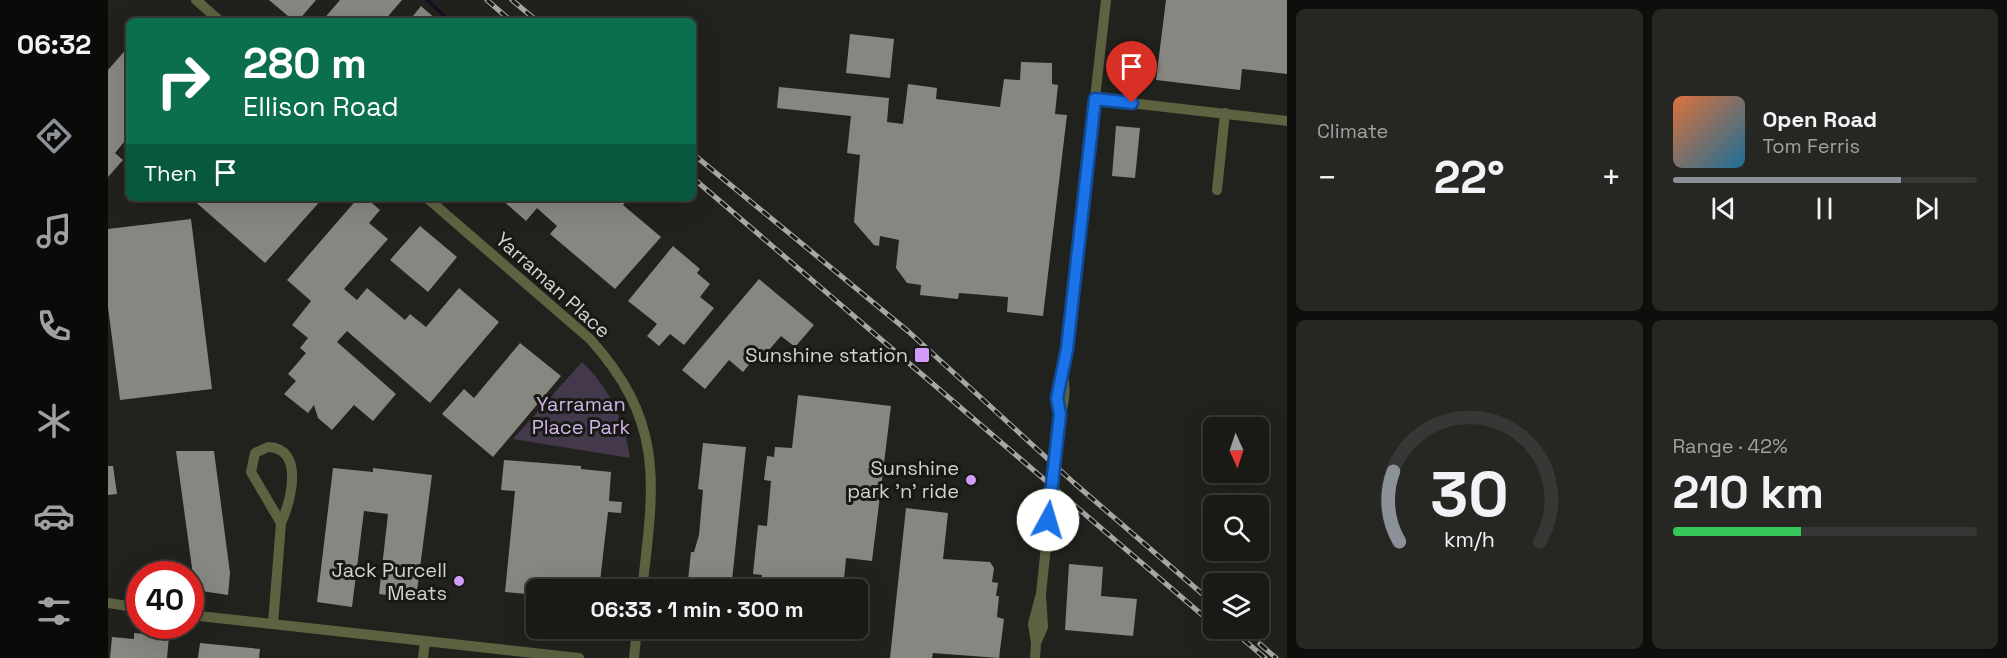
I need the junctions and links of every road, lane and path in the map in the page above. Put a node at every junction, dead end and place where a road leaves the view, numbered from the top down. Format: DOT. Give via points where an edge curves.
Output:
graph roads {
  1 [pos="196,0"];
  2 [pos="1106,0"];
  3 [pos="217,18"];
  4 [pos="1095,99"];
  5 [pos="1225,113"];
  6 [pos="1287,121"];
  7 [pos="1217,189"];
  8 [pos="429,201"];
  9 [pos="281,523"];
  10 [pos="643,579"];
  11 [pos="108,603"];
  12 [pos="126,606"];
  13 [pos="204,617"];
  14 [pos="273,624"];
  15 [pos="636,639"];
  16 [pos="425,641"];
  17 [pos="423,658"];
  18 [pos="579,658"];
  19 [pos="634,658"];
  20 [pos="1035,658"];
  1 -- 3 [label="street"];
  2 -- 4 [label="street"];
  4 -- 5 [label="street"];
  4 -- 20 [label="street" via="1063,376 1066,399 1060,414 1041,594 1043,627"];
  5 -- 6 [label="street"];
  5 -- 7 [label="street"];
  8 -- 10 [label="street, Yarraman Place" via="590,339 615,368 634,400 648,444 652,481"];
  9 -- 9 [label="street" via="251,472 255,453 268,447 285,452 291,464 288,508"];
  9 -- 14 [label="street"];
  11 -- 12 [label="street"];
  13 -- 14 [label="street"];
  14 -- 16 [label="street"];
  15 -- 19 [label="street"];
  16 -- 17 [label="street"];
  16 -- 18 [label="street"];
}
